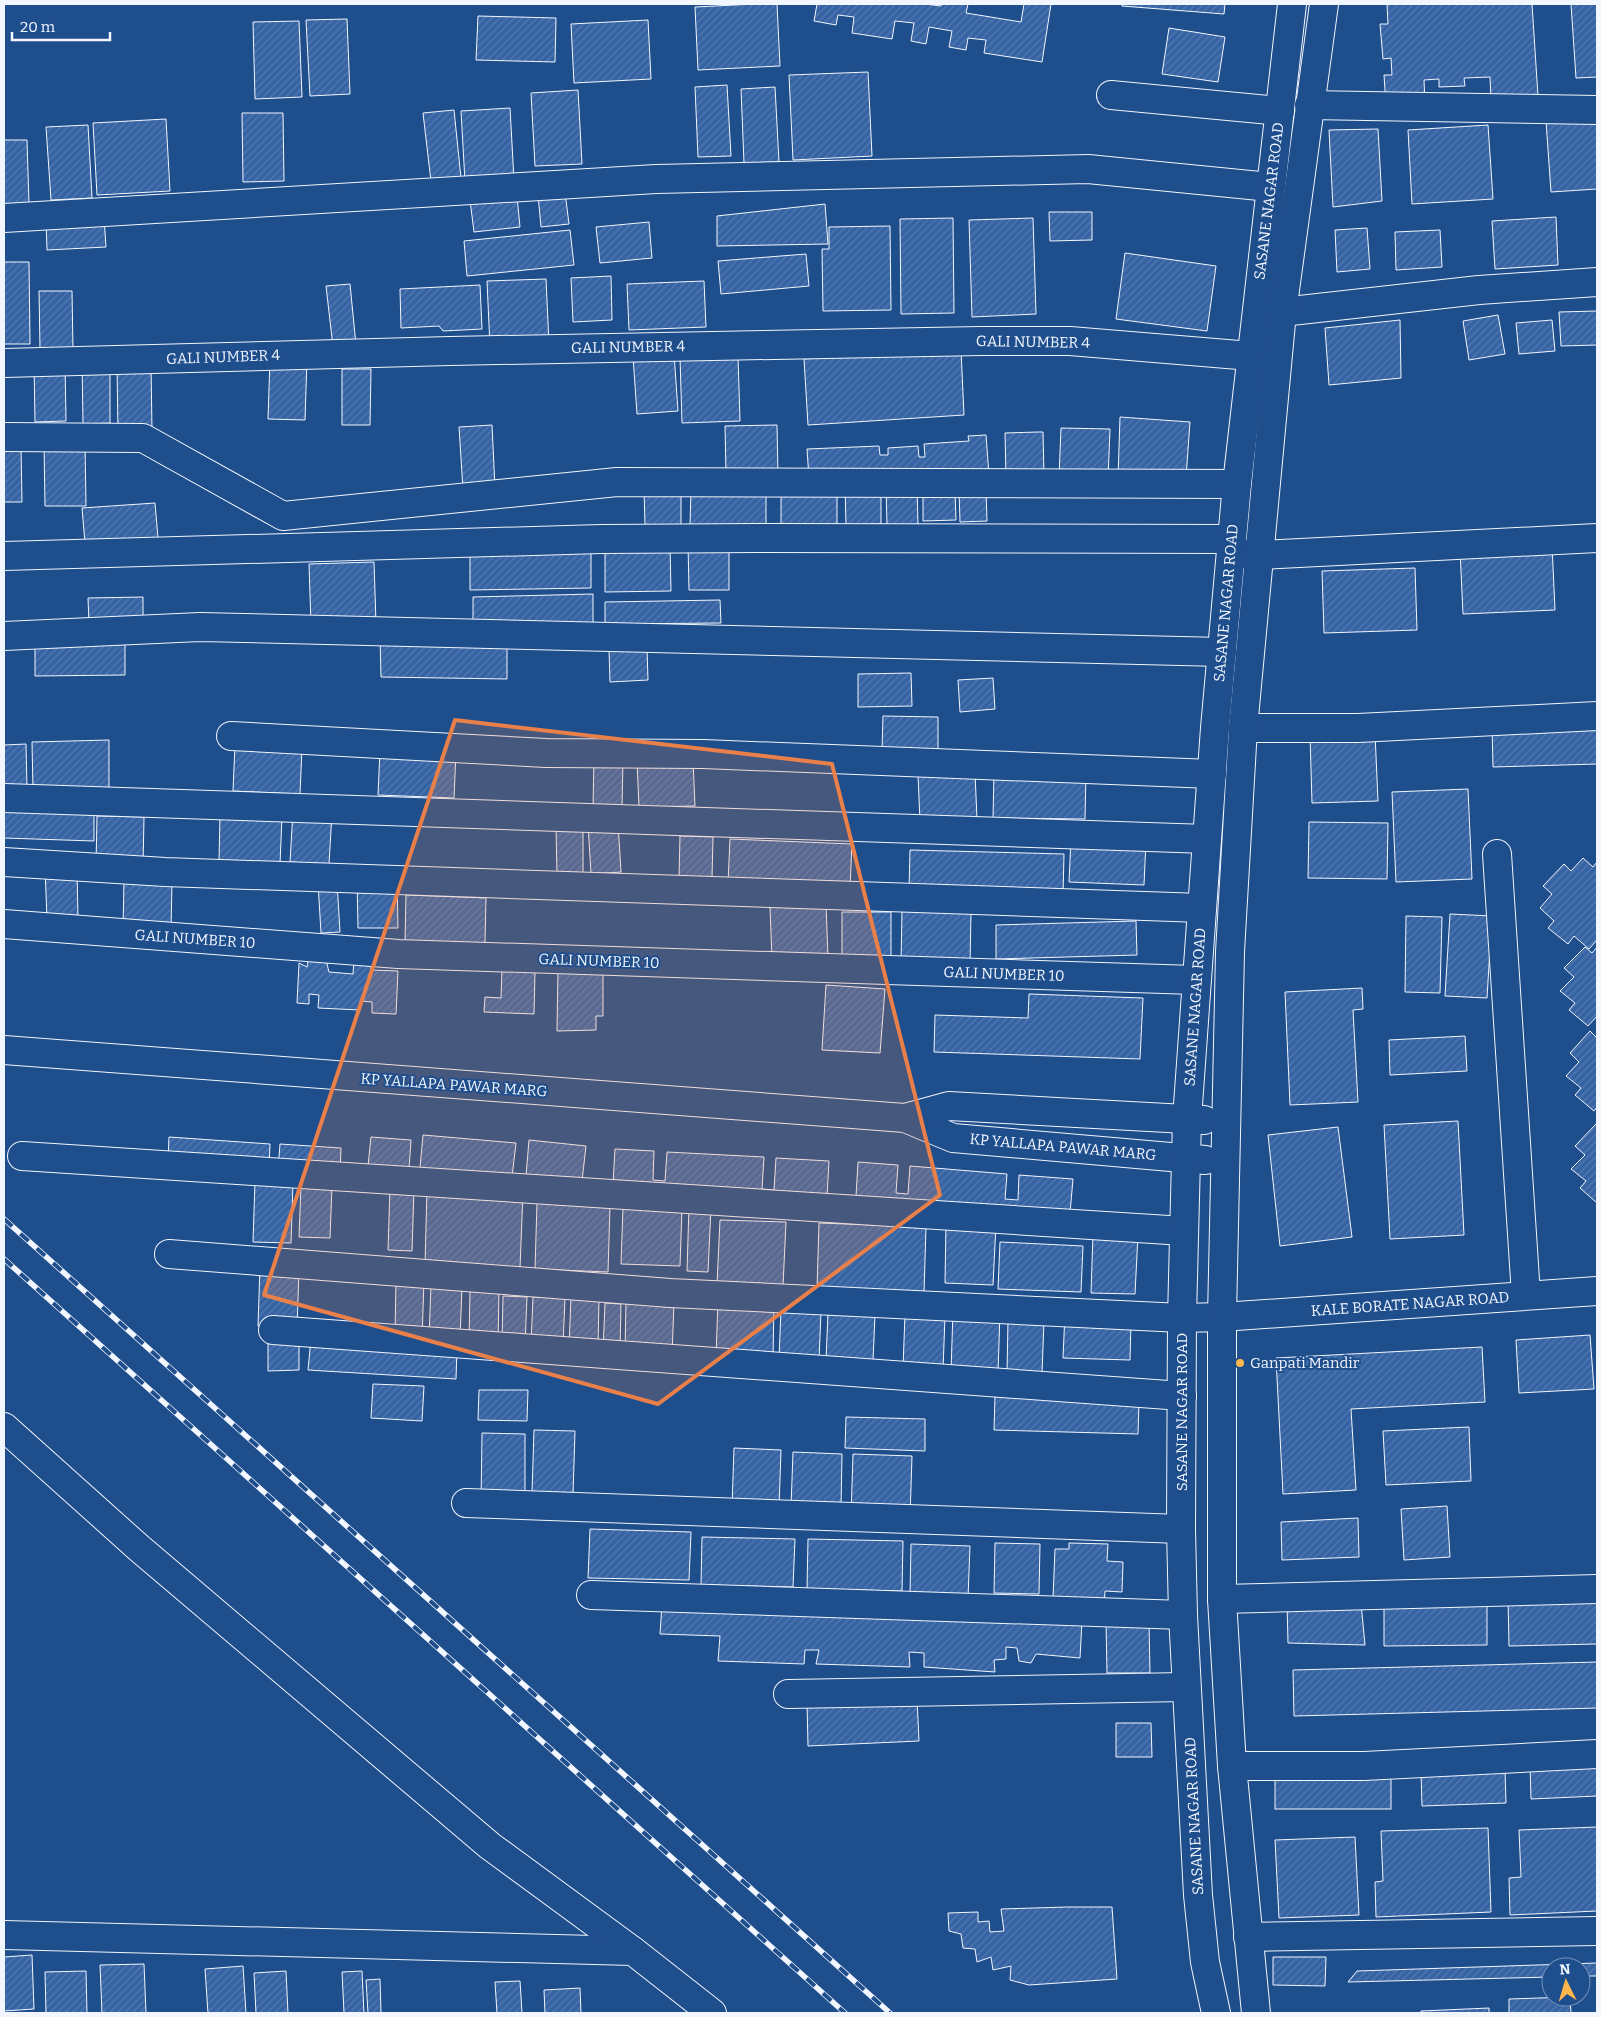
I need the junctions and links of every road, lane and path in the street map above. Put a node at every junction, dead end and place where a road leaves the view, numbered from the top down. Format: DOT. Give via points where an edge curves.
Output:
graph roads {
  1 [pos="1292,4"];
  2 [pos="1324,4"];
  3 [pos="1111,95"];
  4 [pos="1310,105"];
  5 [pos="1597,110"];
  6 [pos="1280,111"];
  7 [pos="1270,187"];
  8 [pos="4,218"];
  9 [pos="1597,282"];
  10 [pos="1282,312"];
  11 [pos="1251,356"];
  12 [pos="4,363"];
  13 [pos="4,437"];
  14 [pos="1236,484"];
  15 [pos="1597,538"];
  16 [pos="1231,546"];
  17 [pos="1259,555"];
  18 [pos="4,556"];
  19 [pos="4,636"];
  20 [pos="1222,652"];
  21 [pos="1597,716"];
  22 [pos="1243,728"];
  23 [pos="232,736"];
  24 [pos="1212,774"];
  25 [pos="4,798"];
  26 [pos="1208,838"];
  27 [pos="1497,854"];
  28 [pos="4,862"];
  29 [pos="1202,908"];
  30 [pos="4,924"];
  31 [pos="1196,980"];
  32 [pos="4,1050"];
  33 [pos="905,1118"];
  34 [pos="1187,1119"];
  35 [pos="1226,1121"];
  36 [pos="22,1156"];
  37 [pos="1186,1158"];
  38 [pos="1225,1162"];
  39 [pos="1184,1231"];
  40 [pos="169,1254"];
  41 [pos="1597,1291"];
  42 [pos="1526,1295"];
  43 [pos="1222,1317"];
  44 [pos="1182,1318"];
  45 [pos="273,1330"];
  46 [pos="1182,1396"];
  47 [pos="4,1426"];
  48 [pos="466,1504"];
  49 [pos="1181,1529"];
  50 [pos="1597,1589"];
  51 [pos="591,1595"];
  52 [pos="1222,1599"];
  53 [pos="1183,1615"];
  54 [pos="1185,1687"];
  55 [pos="788,1694"];
  56 [pos="1597,1754"];
  57 [pos="1232,1766"];
  58 [pos="1597,1931"];
  59 [pos="4,1935"];
  60 [pos="1248,1937"];
  61 [pos="633,1951"];
  62 [pos="712,2013"];
  63 [pos="1216,2013"];
  64 [pos="1256,2013"];
  1 -- 6 [label="street, SASANE NAGAR ROAD"];
  2 -- 4 [label="street, SASANE NAGAR ROAD"];
  3 -- 6 [label="street"];
  4 -- 5 [label="street"];
  4 -- 10 [label="street, SASANE NAGAR ROAD"];
  6 -- 7 [label="street, SASANE NAGAR ROAD"];
  7 -- 8 [label="street" via="1088,169 656,179"];
  7 -- 11 [label="street, SASANE NAGAR ROAD"];
  9 -- 10 [label="street" via="1479,290"];
  10 -- 17 [label="street, SASANE NAGAR ROAD"];
  11 -- 12 [label="street, GALI NUMBER 4" via="1070,340"];
  11 -- 14 [label="street, SASANE NAGAR ROAD"];
  13 -- 14 [label="street" via="143,438 283,516 617,482"];
  14 -- 16 [label="street, SASANE NAGAR ROAD"];
  15 -- 17 [label="street"];
  16 -- 17 [label="street"];
  16 -- 18 [label="street" via="758,538"];
  16 -- 20 [label="street, SASANE NAGAR ROAD"];
  17 -- 22 [label="street, SASANE NAGAR ROAD"];
  19 -- 20 [label="street" via="200,627"];
  20 -- 24 [label="street, SASANE NAGAR ROAD"];
  21 -- 22 [label="street" via="1358,728"];
  22 -- 35 [label="street, SASANE NAGAR ROAD" via="1230,952"];
  23 -- 24 [label="street" via="546,753 703,754"];
  24 -- 26 [label="street, SASANE NAGAR ROAD"];
  25 -- 26 [label="street"];
  26 -- 29 [label="street, SASANE NAGAR ROAD"];
  27 -- 42 [label="street"];
  28 -- 29 [label="street" via="165,872"];
  29 -- 31 [label="street, SASANE NAGAR ROAD"];
  30 -- 31 [label="street, GALI NUMBER 10" via="398,954"];
  31 -- 34 [label="street, SASANE NAGAR ROAD"];
  32 -- 33 [label="street, KP YALLAPA PAWAR MARG"];
  33 -- 34 [label="street, KP YALLAPA PAWAR MARG" via="949,1106"];
  33 -- 37 [label="street, KP YALLAPA PAWAR MARG" via="952,1138"];
  34 -- 35 [label="street, KP YALLAPA PAWAR MARG"];
  34 -- 37 [label="street, SASANE NAGAR ROAD"];
  35 -- 38 [label="street, SASANE NAGAR ROAD"];
  36 -- 39 [label="street"];
  37 -- 38 [label="street, KP YALLAPA PAWAR MARG"];
  37 -- 39 [label="street, SASANE NAGAR ROAD"];
  38 -- 43 [label="street, SASANE NAGAR ROAD"];
  39 -- 44 [label="street, SASANE NAGAR ROAD"];
  40 -- 44 [label="street, KALE BORATE NAGAR ROAD" via="670,1293"];
  41 -- 42 [label="street, KALE BORATE NAGAR ROAD"];
  42 -- 43 [label="street, KALE BORATE NAGAR ROAD"];
  43 -- 44 [label="street, KALE BORATE NAGAR ROAD"];
  43 -- 52 [label="street, SASANE NAGAR ROAD"];
  44 -- 46 [label="street, SASANE NAGAR ROAD"];
  45 -- 46 [label="street"];
  46 -- 49 [label="street, SASANE NAGAR ROAD"];
  47 -- 61 [label="street" via="146,1555 490,1846"];
  48 -- 49 [label="street"];
  49 -- 53 [label="street, SASANE NAGAR ROAD"];
  50 -- 52 [label="street"];
  51 -- 53 [label="street"];
  52 -- 57 [label="street, SASANE NAGAR ROAD"];
  53 -- 54 [label="street, SASANE NAGAR ROAD"];
  54 -- 55 [label="street"];
  54 -- 63 [label="street, SASANE NAGAR ROAD" via="1198,1895 1205,1962"];
  56 -- 57 [label="street" via="1364,1766"];
  57 -- 60 [label="street, SASANE NAGAR ROAD"];
  58 -- 60 [label="street"];
  59 -- 61 [label="street"];
  60 -- 64 [label="street, SASANE NAGAR ROAD"];
  61 -- 62 [label="street"];
}
